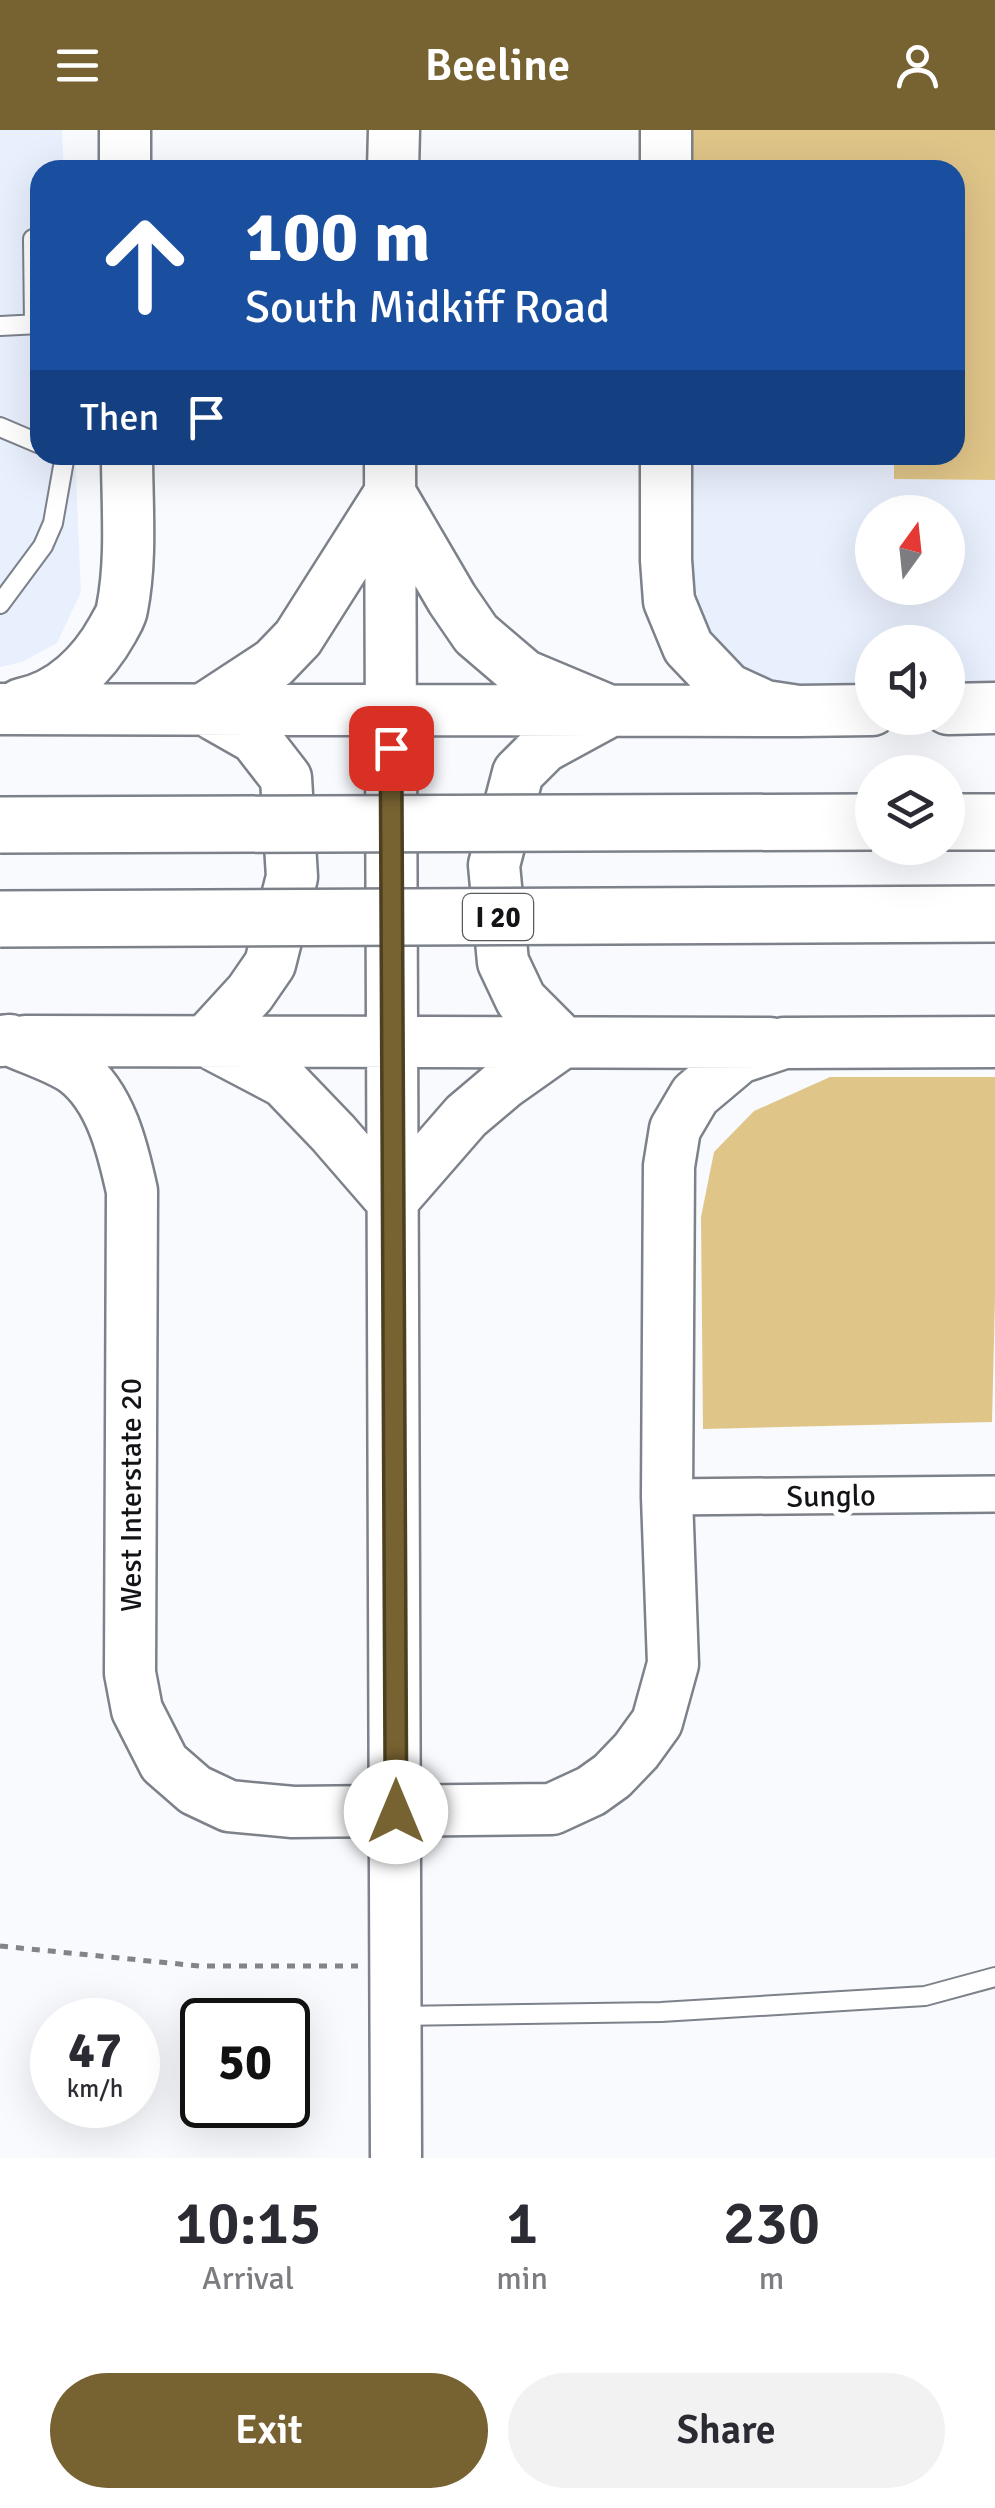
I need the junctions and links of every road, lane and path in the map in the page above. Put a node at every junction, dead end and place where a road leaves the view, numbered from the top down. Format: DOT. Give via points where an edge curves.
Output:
graph roads {
  1 [pos="125,130"];
  2 [pos="394,130"];
  3 [pos="666,130"];
  4 [pos="126,160"];
  5 [pos="394,160"];
  6 [pos="666,160"];
  7 [pos="30,324"];
  8 [pos="0,326"];
  9 [pos="0,428"];
  10 [pos="30,440"];
  11 [pos="63,465"];
  12 [pos="127,465"];
  13 [pos="666,465"];
  14 [pos="390,474"];
  15 [pos="0,604"];
  16 [pos="995,708"];
  17 [pos="0,709"];
  18 [pos="965,709"];
  19 [pos="204,710"];
  20 [pos="855,710"];
  21 [pos="391,711"];
  22 [pos="610,711"];
  23 [pos="798,711"];
  24 [pos="855,822"];
  25 [pos="965,822"];
  26 [pos="995,822"];
  27 [pos="0,826"];
  28 [pos="995,914"];
  29 [pos="0,919"];
  30 [pos="5,1040"];
  31 [pos="206,1041"];
  32 [pos="392,1041"];
  33 [pos="563,1042"];
  34 [pos="995,1042"];
  35 [pos="784,1043"];
  36 [pos="392,1201"];
  37 [pos="995,1494"];
  38 [pos="667,1497"];
  39 [pos="396,1812"];
  40 [pos="0,1946"];
  41 [pos="396,1966"];
  42 [pos="995,1977"];
  43 [pos="396,2016"];
  44 [pos="396,2158"];
  1 -- 4 [label="main road"];
  2 -- 5 [label="main road"];
  3 -- 6 [label="main road"];
  7 -- 8 [label="lane"];
  9 -- 10 [label="lane"];
  11 -- 15 [label="lane" via="43,546"];
  12 -- 17 [label="main road" via="122,612 86,668 60,690"];
  13 -- 23 [label="main road" via="669,600 688,647 728,689 765,706"];
  14 -- 19 [label="main road" via="298,638"];
  14 -- 21 [label="main road"];
  14 -- 22 [label="main road" via="476,634 524,676"];
  16 -- 18 [label="main road"];
  17 -- 19 [label="main road"];
  19 -- 21 [label="main road"];
  19 -- 31 [label="main road" via="255,738 286,778 292,877 270,964"];
  20 -- 23 [label="main road"];
  21 -- 22 [label="main road"];
  21 -- 32 [label="main road"];
  22 -- 23 [label="main road"];
  22 -- 33 [label="main road" via="544,746 518,774 494,865 503,962 521,1000"];
  24 -- 27 [label="highway, bridge"];
  25 -- 26 [label="highway"];
  28 -- 29 [label="highway, I 20, bridge"];
  30 -- 31 [label="main road"];
  30 -- 39 [label="main road, West Interstate 20" via="74,1069 93,1089 123,1148 132,1191 130,1674 148,1735 164,1763 229,1806"];
  31 -- 32 [label="main road"];
  31 -- 36 [label="main road" via="284,1082"];
  32 -- 33 [label="main road"];
  32 -- 36 [label="main road"];
  33 -- 35 [label="main road"];
  33 -- 36 [label="main road" via="466,1116"];
  34 -- 35 [label="main road"];
  35 -- 38 [label="main road" via="722,1070 695,1095 675,1129 669,1166"];
  36 -- 39 [label="main road"];
  37 -- 38 [label="street, Sunglo"];
  38 -- 39 [label="main road, West Interstate 20" via="673,1664 657,1722 636,1751 591,1791 552,1809"];
  39 -- 41 [label="main road"];
  40 -- 41 [label="path" via="199,1966"];
  41 -- 43 [label="main road"];
  42 -- 43 [label="lane" via="925,1996 661,2012"];
  43 -- 44 [label="main road"];
}
